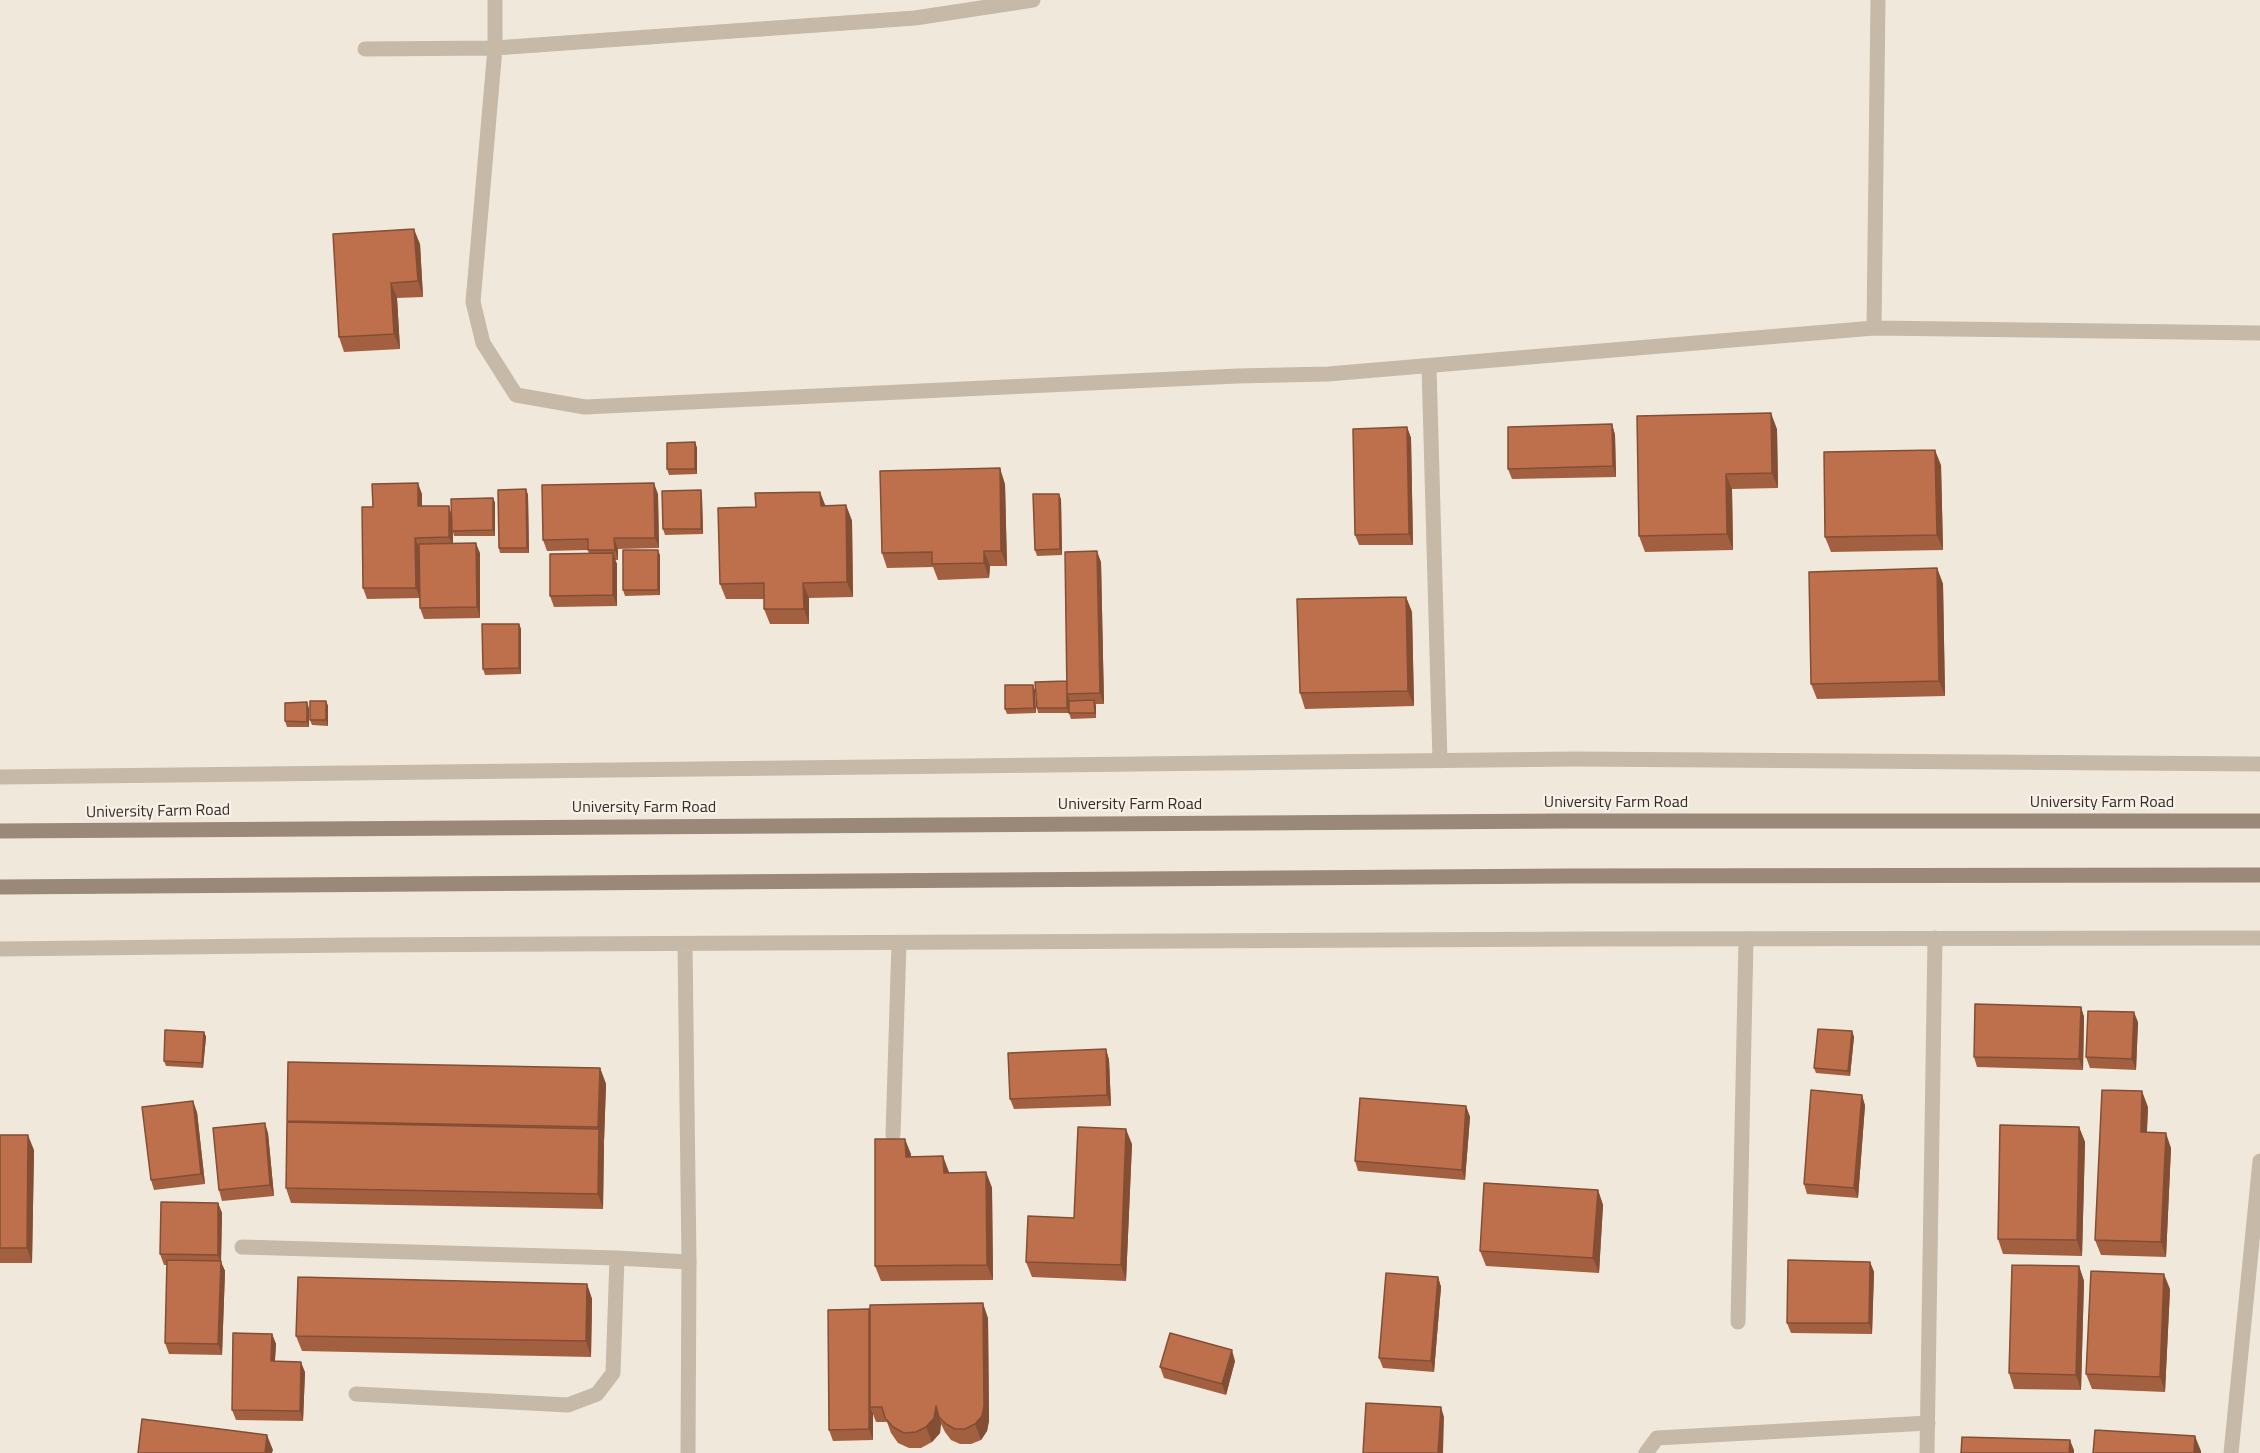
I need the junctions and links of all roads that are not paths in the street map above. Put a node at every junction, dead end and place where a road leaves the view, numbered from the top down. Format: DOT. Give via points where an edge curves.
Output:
graph roads {
  1 [pos="495,0"];
  2 [pos="1033,0"];
  3 [pos="1878,0"];
  4 [pos="495,48"];
  5 [pos="365,49"];
  6 [pos="1874,328"];
  7 [pos="2260,333"];
  8 [pos="1429,366"];
  9 [pos="1440,761"];
  10 [pos="2260,764"];
  11 [pos="0,777"];
  12 [pos="2260,821"];
  13 [pos="0,831"];
  14 [pos="2260,875"];
  15 [pos="0,887"];
  16 [pos="2260,938"];
  17 [pos="1746,939"];
  18 [pos="1935,939"];
  19 [pos="899,943"];
  20 [pos="685,944"];
  21 [pos="0,949"];
  22 [pos="893,1135"];
  23 [pos="2260,1161"];
  24 [pos="242,1247"];
  25 [pos="617,1258"];
  26 [pos="689,1262"];
  27 [pos="1738,1322"];
  28 [pos="356,1394"];
  29 [pos="1928,1423"];
  30 [pos="688,1453"];
  31 [pos="1646,1453"];
  32 [pos="1928,1453"];
  33 [pos="2232,1453"];
  1 -- 4 [label="street"];
  2 -- 4 [label="street" via="915,18"];
  3 -- 6 [label="street"];
  4 -- 5 [label="street"];
  4 -- 8 [label="street" via="473,302 483,343 516,395 585,407 1328,374"];
  6 -- 7 [label="street"];
  6 -- 8 [label="street"];
  8 -- 9 [label="street"];
  9 -- 10 [label="street"];
  9 -- 11 [label="street"];
  12 -- 13 [label="street, University Farm Road" via="1541,821"];
  14 -- 15 [label="street"];
  16 -- 18 [label="street"];
  17 -- 18 [label="street"];
  17 -- 19 [label="street"];
  17 -- 27 [label="street"];
  18 -- 29 [label="street"];
  19 -- 20 [label="street"];
  19 -- 22 [label="street"];
  20 -- 21 [label="street"];
  20 -- 26 [label="street"];
  23 -- 33 [label="street"];
  24 -- 25 [label="street"];
  25 -- 26 [label="street"];
  25 -- 28 [label="street" via="613,1373 597,1394 568,1405"];
  26 -- 30 [label="street"];
  29 -- 31 [label="street" via="1657,1438"];
  29 -- 32 [label="street"];
}
